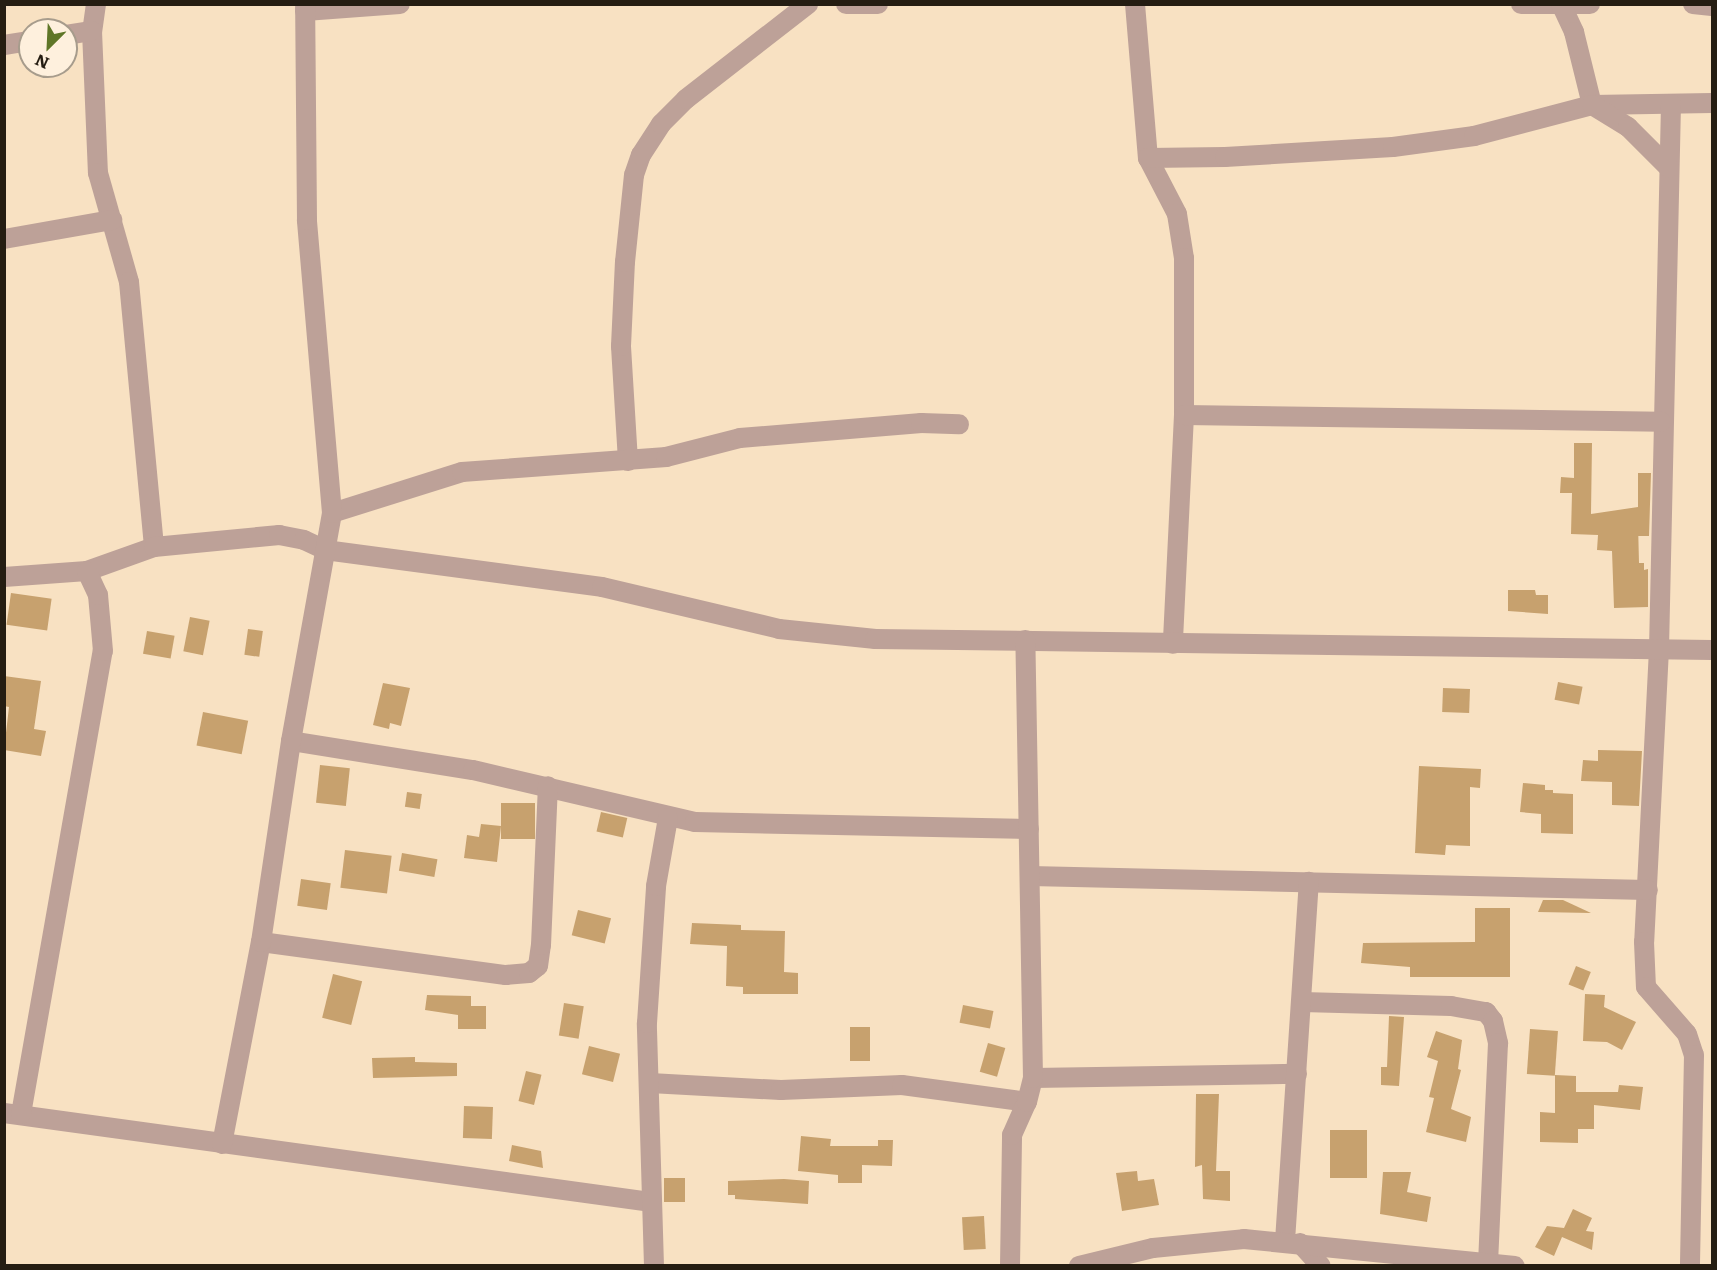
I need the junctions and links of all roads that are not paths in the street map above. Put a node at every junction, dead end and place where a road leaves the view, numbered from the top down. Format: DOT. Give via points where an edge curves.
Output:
graph roads {
  1 [pos="96,4"];
  2 [pos="400,4"];
  3 [pos="808,4"];
  4 [pos="846,4"];
  5 [pos="878,4"];
  6 [pos="1135,4"];
  7 [pos="1521,4"];
  8 [pos="1590,4"];
  9 [pos="1693,4"];
  10 [pos="1562,5"];
  11 [pos="1713,6"];
  12 [pos="305,8"];
  13 [pos="92,31"];
  14 [pos="78,33"];
  15 [pos="1713,103"];
  16 [pos="1671,104"];
  17 [pos="1592,105"];
  18 [pos="1148,158"];
  19 [pos="1669,168"];
  20 [pos="112,220"];
  21 [pos="4,239"];
  22 [pos="1184,415"];
  23 [pos="1661,422"];
  24 [pos="960,424"];
  25 [pos="628,461"];
  26 [pos="332,513"];
  27 [pos="154,547"];
  28 [pos="325,550"];
  29 [pos="87,572"];
  30 [pos="4,577"];
  31 [pos="1025,640"];
  32 [pos="1173,644"];
  33 [pos="1659,649"];
  34 [pos="1713,650"];
  35 [pos="291,741"];
  36 [pos="548,786"];
  37 [pos="668,818"];
  38 [pos="1029,829"];
  39 [pos="1029,876"];
  40 [pos="1309,882"];
  41 [pos="1648,890"];
  42 [pos="261,942"];
  43 [pos="1302,1002"];
  44 [pos="1298,1074"];
  45 [pos="1033,1078"];
  46 [pos="650,1083"];
  47 [pos="1028,1102"];
  48 [pos="13,1113"];
  49 [pos="222,1144"];
  50 [pos="650,1202"];
  51 [pos="1293,1242"];
  52 [pos="1357,1256"];
  53 [pos="1153,1257"];
  54 [pos="1488,1262"];
  55 [pos="654,1266"];
  56 [pos="1010,1266"];
  57 [pos="1079,1266"];
  58 [pos="1321,1266"];
  59 [pos="1515,1266"];
  60 [pos="1690,1266"];
  1 -- 13 [label="street"];
  2 -- 12 [label="street"];
  3 -- 25 [label="street" via="686,99 661,124 641,155 634,175 621,346"];
  4 -- 5 [label="street"];
  6 -- 18 [label="street"];
  7 -- 10 [label="street"];
  8 -- 10 [label="street"];
  9 -- 11 [label="street"];
  10 -- 17 [label="street" via="1574,32"];
  12 -- 26 [label="street" via="307,220"];
  13 -- 14 [label="street"];
  13 -- 20 [label="street" via="98,173"];
  15 -- 16 [label="street"];
  16 -- 17 [label="street"];
  16 -- 19 [label="street"];
  17 -- 18 [label="street" via="1474,136 1393,147"];
  17 -- 19 [label="street" via="1628,127"];
  18 -- 22 [label="street" via="1177,214 1184,258"];
  19 -- 23 [label="street"];
  20 -- 21 [label="street"];
  20 -- 27 [label="street" via="129,282"];
  22 -- 23 [label="street"];
  22 -- 32 [label="street"];
  23 -- 33 [label="street"];
  24 -- 25 [label="street" via="921,423 740,438 666,457"];
  25 -- 26 [label="street" via="537,464 462,472"];
  26 -- 28 [label="street"];
  27 -- 28 [label="street" via="279,535"];
  27 -- 29 [label="street"];
  28 -- 31 [label="street" via="602,586 779,628 875,639"];
  28 -- 35 [label="street"];
  29 -- 30 [label="street"];
  29 -- 48 [label="street" via="98,595 103,651"];
  31 -- 32 [label="street"];
  31 -- 38 [label="street"];
  32 -- 33 [label="street"];
  33 -- 34 [label="street"];
  33 -- 41 [label="street"];
  35 -- 36 [label="street"];
  35 -- 42 [label="street"];
  36 -- 37 [label="street"];
  36 -- 42 [label="street" via="541,945 538,966 529,974 506,975"];
  37 -- 38 [label="street"];
  37 -- 46 [label="street" via="651,953 647,1023"];
  38 -- 39 [label="street"];
  39 -- 40 [label="street"];
  39 -- 45 [label="street"];
  40 -- 41 [label="street"];
  40 -- 43 [label="street"];
  41 -- 60 [label="street" via="1646,987 1687,1034 1694,1055"];
  42 -- 49 [label="street"];
  43 -- 44 [label="street"];
  43 -- 54 [label="street" via="1451,1006 1486,1012 1493,1021 1498,1043"];
  44 -- 45 [label="street"];
  44 -- 51 [label="street"];
  45 -- 47 [label="street"];
  46 -- 47 [label="street" via="781,1090 902,1085"];
  46 -- 50 [label="street"];
  47 -- 56 [label="street" via="1012,1135"];
  48 -- 49 [label="street"];
  49 -- 50 [label="street"];
  50 -- 55 [label="street"];
  51 -- 52 [label="street"];
  51 -- 53 [label="street" via="1244,1239"];
  51 -- 58 [label="street"];
  52 -- 54 [label="street"];
  53 -- 57 [label="street"];
  54 -- 59 [label="street"];
}
